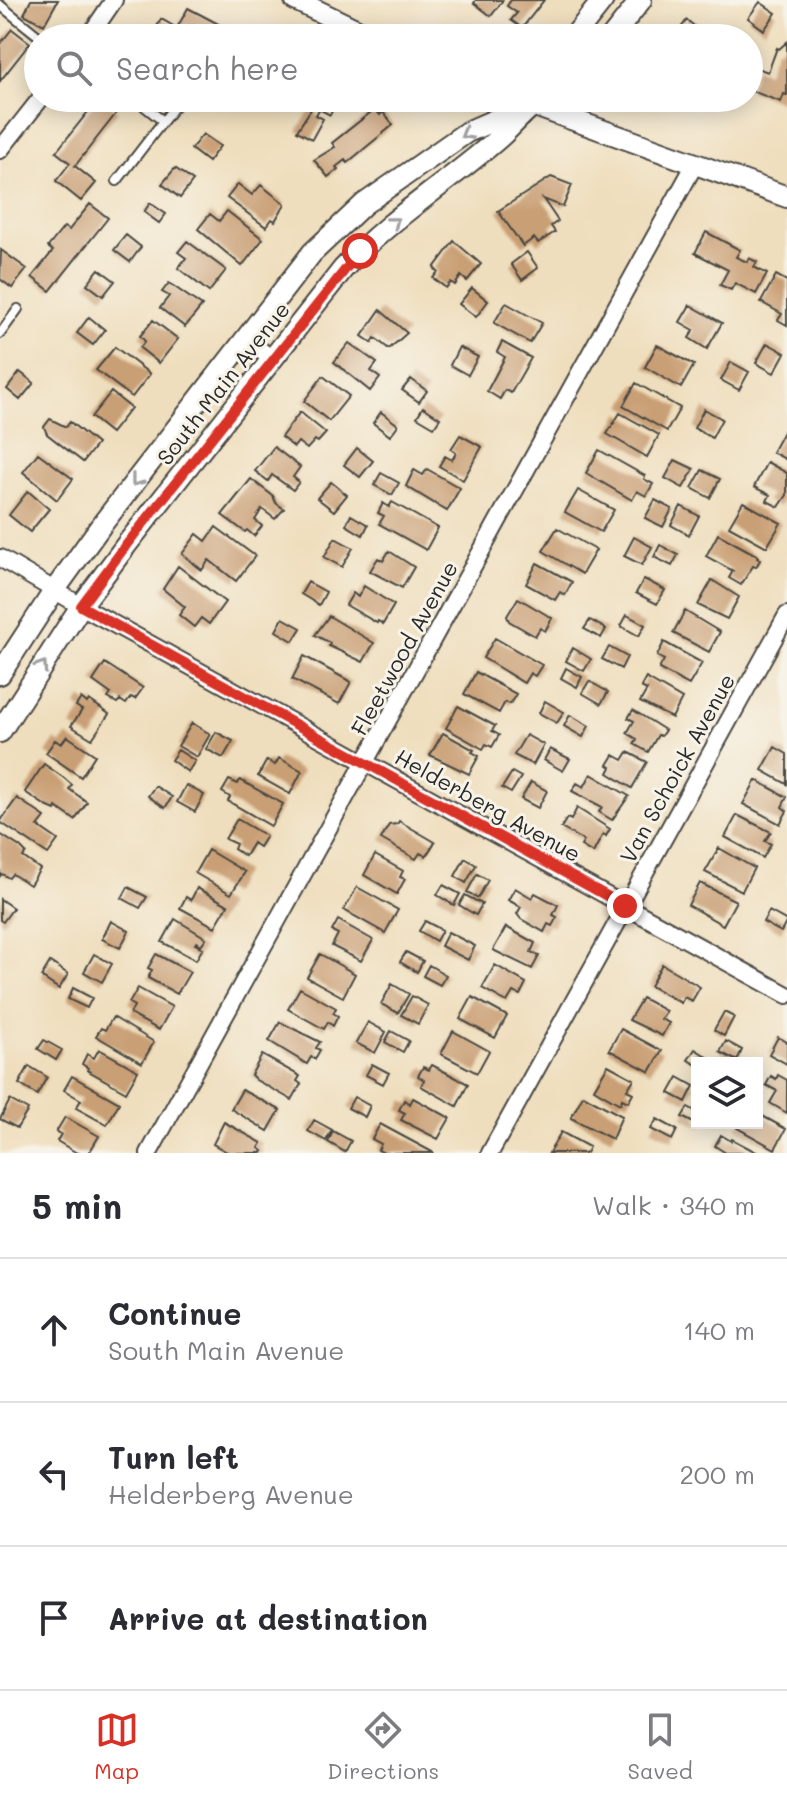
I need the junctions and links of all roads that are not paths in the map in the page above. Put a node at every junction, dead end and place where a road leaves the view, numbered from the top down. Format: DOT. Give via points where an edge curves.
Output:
graph roads {
  1 [pos="114,0"];
  2 [pos="295,0"];
  3 [pos="603,0"];
  4 [pos="641,0"];
  5 [pos="0,5"];
  6 [pos="24,24"];
  7 [pos="98,24"];
  8 [pos="345,24"];
  9 [pos="584,24"];
  10 [pos="622,24"];
  11 [pos="30,112"];
  12 [pos="152,112"];
  13 [pos="170,112"];
  14 [pos="507,112"];
  15 [pos="521,112"];
  16 [pos="562,112"];
  17 [pos="163,121"];
  18 [pos="0,150"];
  19 [pos="695,164"];
  20 [pos="117,181"];
  21 [pos="787,197"];
  22 [pos="18,309"];
  23 [pos="0,334"];
  24 [pos="246,339"];
  25 [pos="272,359"];
  26 [pos="0,558"];
  27 [pos="54,591"];
  28 [pos="81,606"];
  29 [pos="787,615"];
  30 [pos="0,674"];
  31 [pos="0,732"];
  32 [pos="366,762"];
  33 [pos="625,906"];
  34 [pos="787,995"];
  35 [pos="149,1153"];
  36 [pos="490,1153"];
  1 -- 7 [label="street"];
  2 -- 8 [label="street"];
  3 -- 9 [label="street"];
  4 -- 10 [label="street"];
  5 -- 6 [label="lane"];
  11 -- 18 [label="street"];
  12 -- 17 [label="lane"];
  13 -- 17 [label="lane"];
  14 -- 24 [label="street, South Main Avenue, one-way" via="467,132 346,219 312,253"];
  25 -- 15 [label="street, South Main Avenue, one-way" via="360,251 500,137"];
  16 -- 19 [label="street"];
  17 -- 20 [label="lane"];
  19 -- 21 [label="street"];
  19 -- 32 [label="street, Fleetwood Avenue"];
  22 -- 23 [label="lane"];
  24 -- 25 [label="street"];
  24 -- 27 [label="street, South Main Avenue, one-way"];
  25 -- 28 [label="street, South Main Avenue"];
  26 -- 27 [label="street, Helderberg Avenue"];
  27 -- 28 [label="street, Helderberg Avenue"];
  27 -- 30 [label="street, South Main Avenue"];
  31 -- 28 [label="street, South Main Avenue, one-way"];
  28 -- 32 [label="street, Helderberg Avenue"];
  29 -- 33 [label="street, Van Schoick Avenue"];
  32 -- 33 [label="street, Helderberg Avenue"];
  32 -- 35 [label="street, Fleetwood Avenue"];
  33 -- 34 [label="street, Helderberg Avenue"];
  33 -- 36 [label="street, Van Schoick Avenue"];
}
